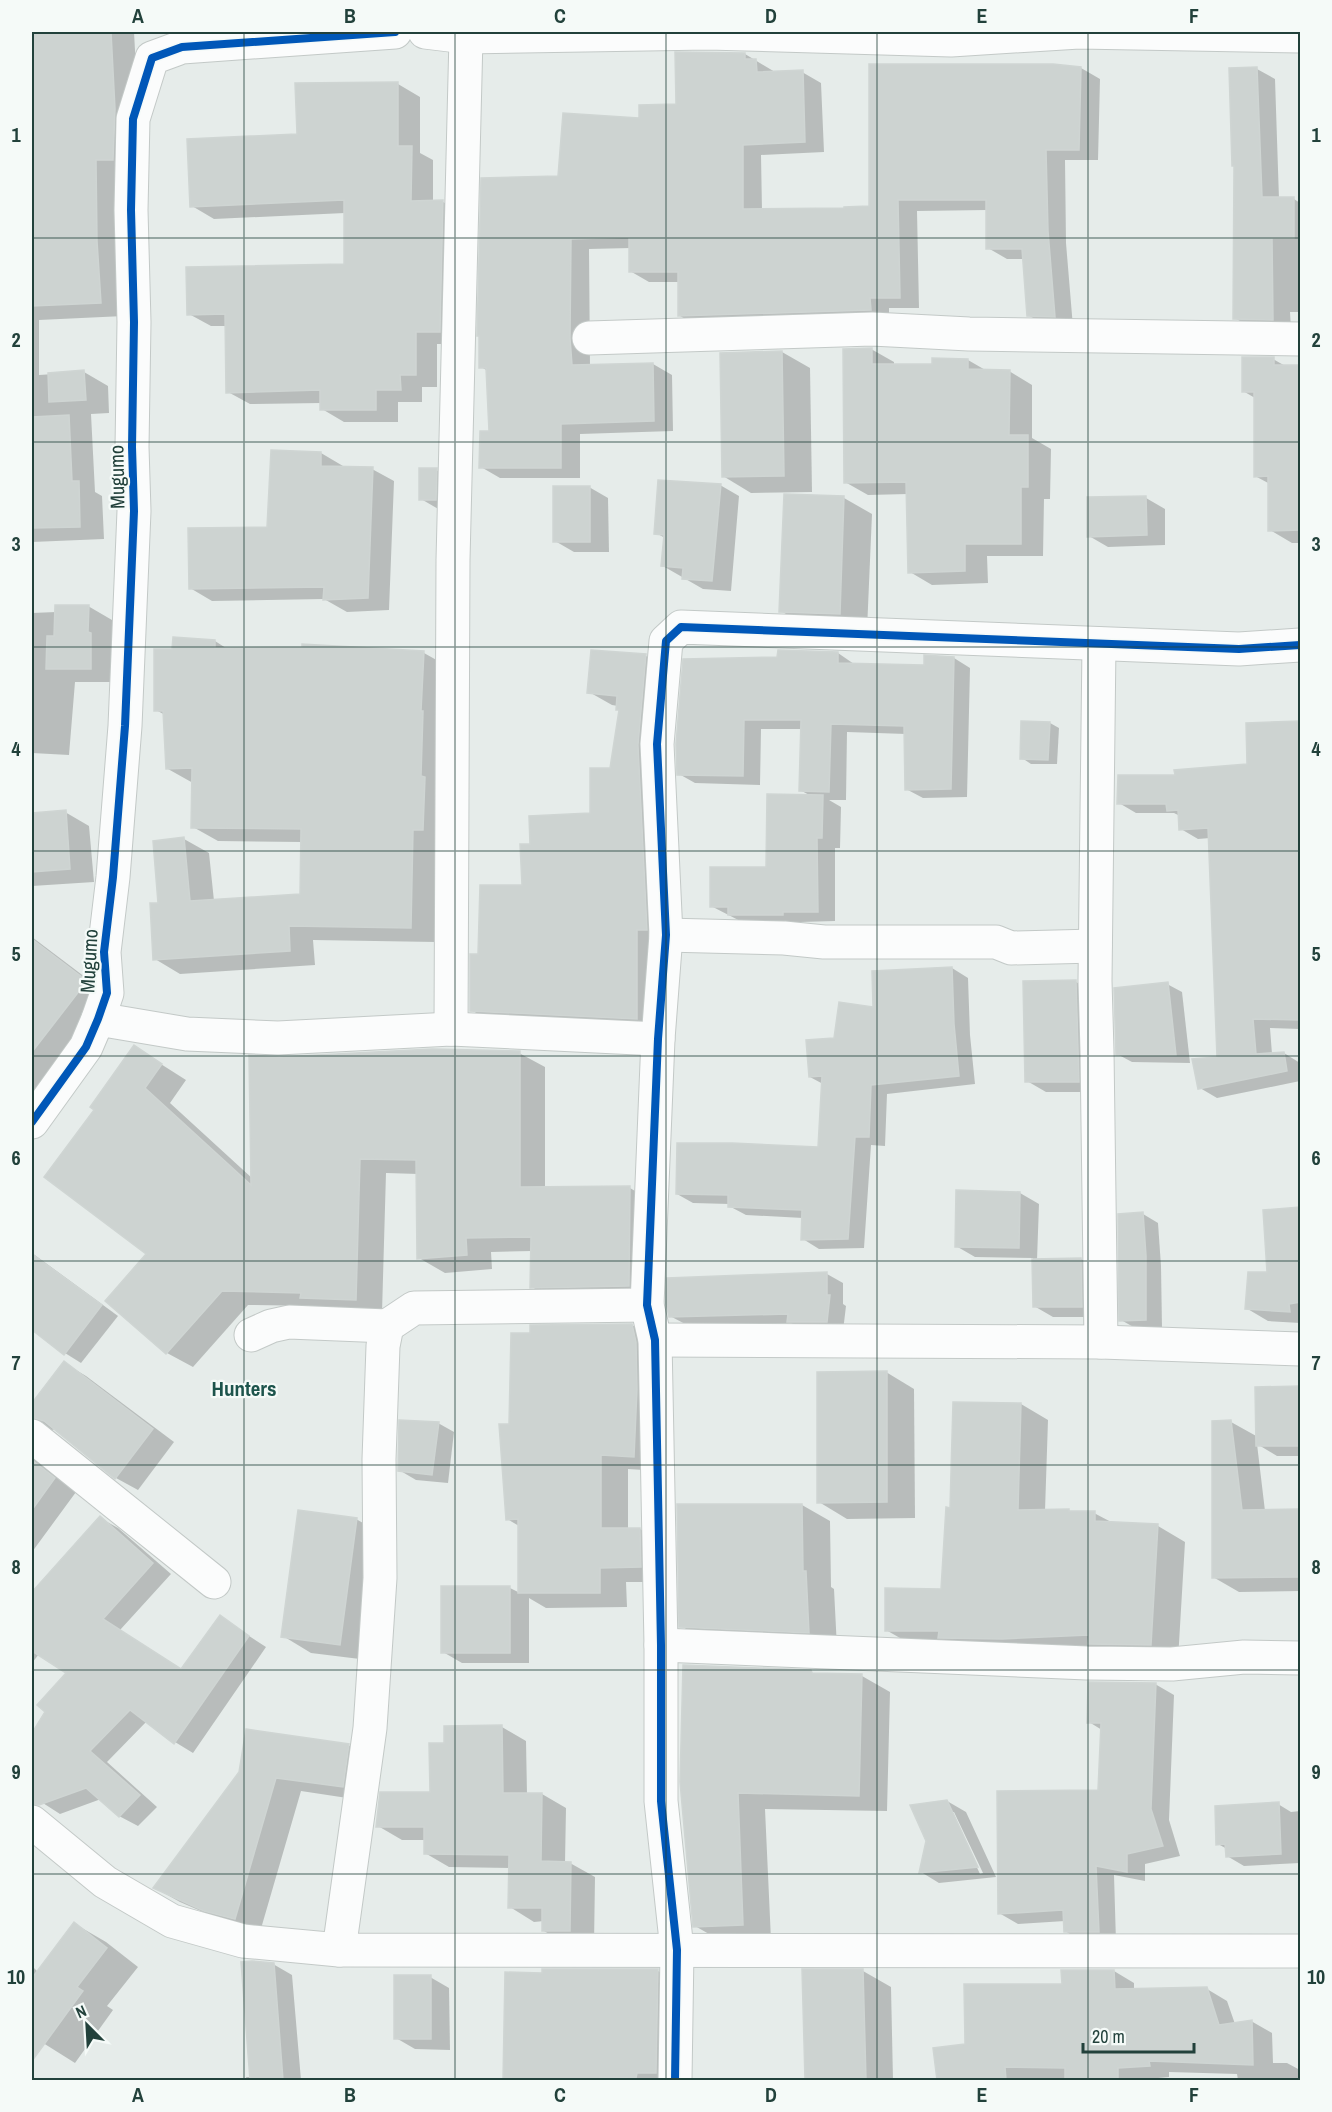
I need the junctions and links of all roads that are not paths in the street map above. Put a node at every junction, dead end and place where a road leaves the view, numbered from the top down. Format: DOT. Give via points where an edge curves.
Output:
graph roads {
  1 [pos="395,32"];
  2 [pos="425,32"];
  3 [pos="708,32"];
  4 [pos="1079,32"];
  5 [pos="1300,36"];
  6 [pos="466,37"];
  7 [pos="589,338"];
  8 [pos="1300,339"];
  9 [pos="1099,644"];
  10 [pos="1300,645"];
  11 [pos="666,935"];
  12 [pos="1095,946"];
  13 [pos="98,1019"];
  14 [pos="451,1029"];
  15 [pos="658,1039"];
  16 [pos="32,1122"];
  17 [pos="647,1305"];
  18 [pos="387,1326"];
  19 [pos="251,1335"];
  20 [pos="655,1340"];
  21 [pos="1101,1342"];
  22 [pos="1300,1349"];
  23 [pos="32,1436"];
  24 [pos="214,1582"];
  25 [pos="661,1645"];
  26 [pos="1300,1658"];
  27 [pos="32,1822"];
  28 [pos="339,1950"];
  29 [pos="677,1950"];
  30 [pos="1300,1951"];
  31 [pos="675,2080"];
  1 -- 13 [label="street, Mugumo" via="182,47 152,58 132,119 134,511 125,726 104,952 107,993"];
  2 -- 6 [label="street"];
  3 -- 4 [label="street" via="951,40"];
  3 -- 6 [label="street"];
  4 -- 5 [label="street"];
  6 -- 14 [label="street" via="453,560"];
  7 -- 8 [label="street" via="872,329"];
  9 -- 10 [label="street" via="1239,649"];
  9 -- 11 [label="street" via="681,627 666,641 657,744"];
  9 -- 12 [label="street"];
  11 -- 12 [label="street" via="824,942 996,942 1011,948"];
  11 -- 15 [label="street"];
  12 -- 21 [label="street"];
  13 -- 14 [label="street" via="187,1034 278,1038"];
  13 -- 16 [label="street, Mugumo" via="86,1047"];
  14 -- 15 [label="street"];
  15 -- 17 [label="street"];
  17 -- 18 [label="street" via="414,1308"];
  17 -- 20 [label="street"];
  18 -- 19 [label="street" via="289,1322"];
  18 -- 28 [label="street" via="379,1459 380,1578 370,1728"];
  20 -- 21 [label="street"];
  20 -- 25 [label="street"];
  21 -- 22 [label="street"];
  23 -- 24 [label="street"];
  25 -- 26 [label="street" via="1087,1663"];
  25 -- 29 [label="street" via="661,1801"];
  27 -- 28 [label="street" via="105,1882 172,1920 243,1941"];
  28 -- 29 [label="street"];
  29 -- 30 [label="street"];
  29 -- 31 [label="street"];
}
